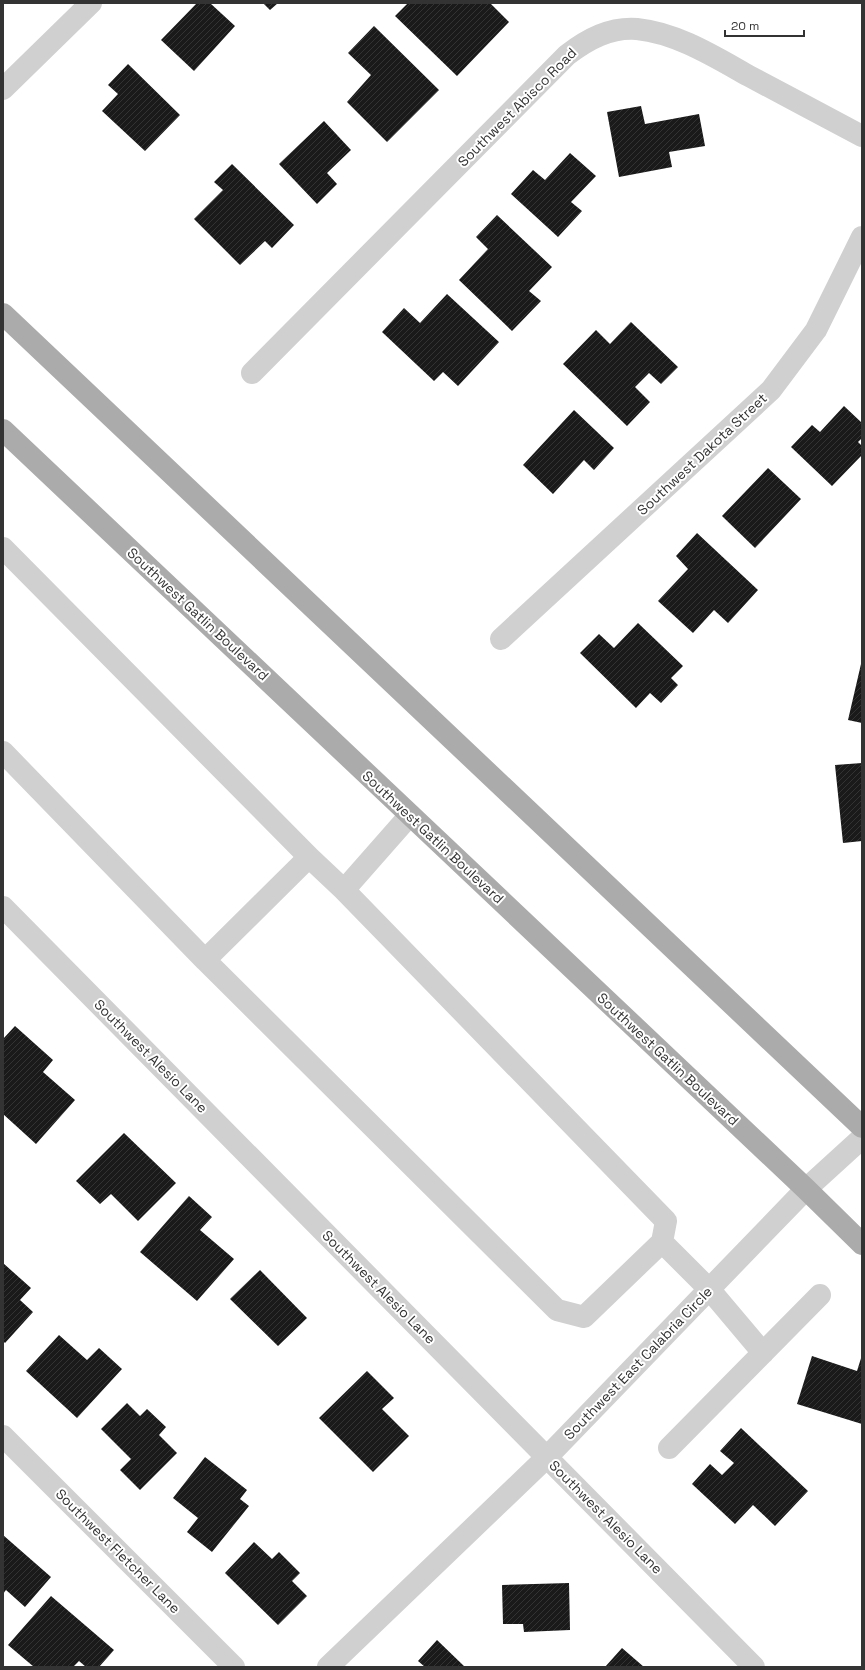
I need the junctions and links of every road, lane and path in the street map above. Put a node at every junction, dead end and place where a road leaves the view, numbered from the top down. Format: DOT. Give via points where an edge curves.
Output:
graph roads {
  1 [pos="91,3"];
  2 [pos="3,89"];
  3 [pos="862,136"];
  4 [pos="862,237"];
  5 [pos="3,314"];
  6 [pos="252,373"];
  7 [pos="3,430"];
  8 [pos="3,549"];
  9 [pos="501,639"];
  10 [pos="3,752"];
  11 [pos="410,815"];
  12 [pos="309,857"];
  13 [pos="344,890"];
  14 [pos="3,907"];
  15 [pos="205,960"];
  16 [pos="862,1127"];
  17 [pos="862,1138"];
  18 [pos="806,1190"];
  19 [pos="662,1242"];
  20 [pos="862,1244"];
  21 [pos="710,1290"];
  22 [pos="820,1295"];
  23 [pos="763,1353"];
  24 [pos="3,1436"];
  25 [pos="669,1448"];
  26 [pos="547,1457"];
  27 [pos="234,1667"];
  28 [pos="328,1667"];
  29 [pos="754,1667"];
  1 -- 2 [label="street"];
  3 -- 6 [label="street, Southwest Abisco Road" via="709,54 677,40 637,29 603,33 584,42 567,55"];
  4 -- 9 [label="street, Southwest Dakota Street" via="816,330 771,390"];
  5 -- 16 [label="main road"];
  7 -- 11 [label="main road, Southwest Gatlin Boulevard"];
  8 -- 12 [label="street"];
  10 -- 15 [label="street"];
  11 -- 13 [label="street"];
  11 -- 18 [label="main road, Southwest Gatlin Boulevard"];
  12 -- 13 [label="street"];
  12 -- 15 [label="street"];
  13 -- 19 [label="street" via="666,1221"];
  14 -- 26 [label="street, Southwest Alesio Lane"];
  15 -- 19 [label="street" via="557,1310 584,1317"];
  17 -- 18 [label="street, Southwest East Calabria Circle"];
  18 -- 20 [label="main road, Southwest Gatlin Boulevard"];
  18 -- 21 [label="street, Southwest East Calabria Circle"];
  19 -- 21 [label="street"];
  21 -- 23 [label="street"];
  21 -- 26 [label="street, Southwest East Calabria Circle"];
  22 -- 23 [label="street"];
  23 -- 25 [label="street"];
  24 -- 27 [label="street, Southwest Fletcher Lane"];
  26 -- 28 [label="street, Southwest East Calabria Circle"];
  26 -- 29 [label="street, Southwest Alesio Lane"];
}
